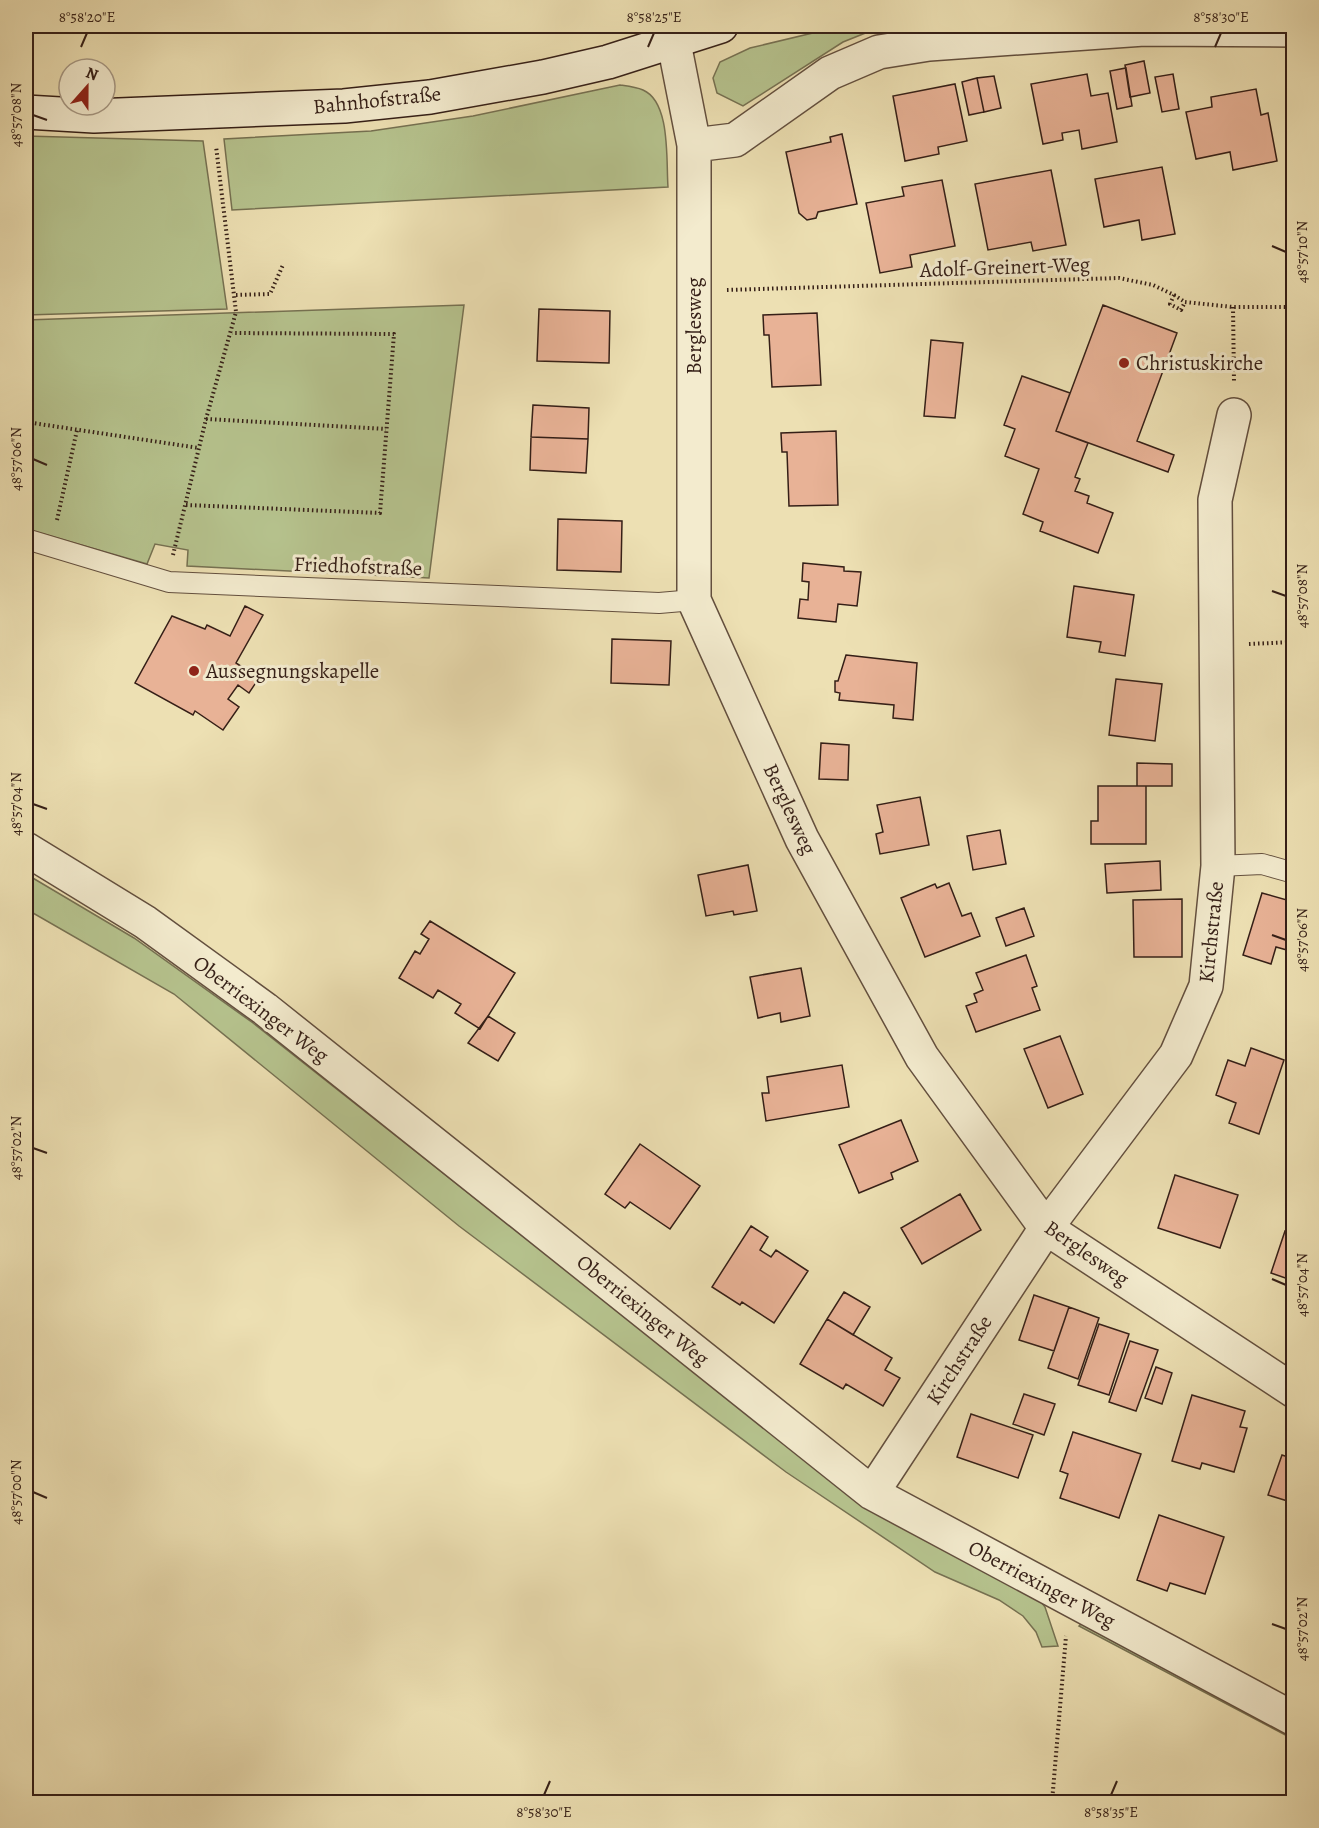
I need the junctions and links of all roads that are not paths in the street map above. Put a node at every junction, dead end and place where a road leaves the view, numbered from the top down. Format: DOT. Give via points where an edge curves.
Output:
graph roads {
  1 [pos="711,27"];
  2 [pos="1293,30"];
  3 [pos="674,43"];
  4 [pos="26,112"];
  5 [pos="694,145"];
  6 [pos="1234,415"];
  7 [pos="26,539"];
  8 [pos="694,600"];
  9 [pos="26,849"];
  10 [pos="1218,866"];
  11 [pos="1293,873"];
  12 [pos="1046,1228"];
  13 [pos="1293,1391"];
  14 [pos="872,1493"];
  15 [pos="1293,1719"];
  1 -- 3 [label="street, Bahnhofstraße"];
  2 -- 5 [label="street" via="1144,29 929,44 879,52 830,74 735,140"];
  3 -- 4 [label="street, Bahnhofstraße" via="543,77 430,97 344,106 94,116"];
  3 -- 5 [label="street, Berglesweg"];
  5 -- 8 [label="street, Berglesweg"];
  6 -- 10 [label="street, Kirchstraße" via="1215,500"];
  7 -- 8 [label="lane, Friedhofstraße" via="169,582 659,603"];
  8 -- 12 [label="street, Berglesweg" via="802,839 922,1057"];
  9 -- 14 [label="street, Oberriexinger Weg" via="145,922 265,1009"];
  10 -- 11 [label="lane" via="1262,864"];
  10 -- 12 [label="street, Kirchstraße" via="1206,987 1176,1055"];
  12 -- 13 [label="street, Berglesweg"];
  12 -- 14 [label="street, Kirchstraße"];
  14 -- 15 [label="street, Oberriexinger Weg"];
}
